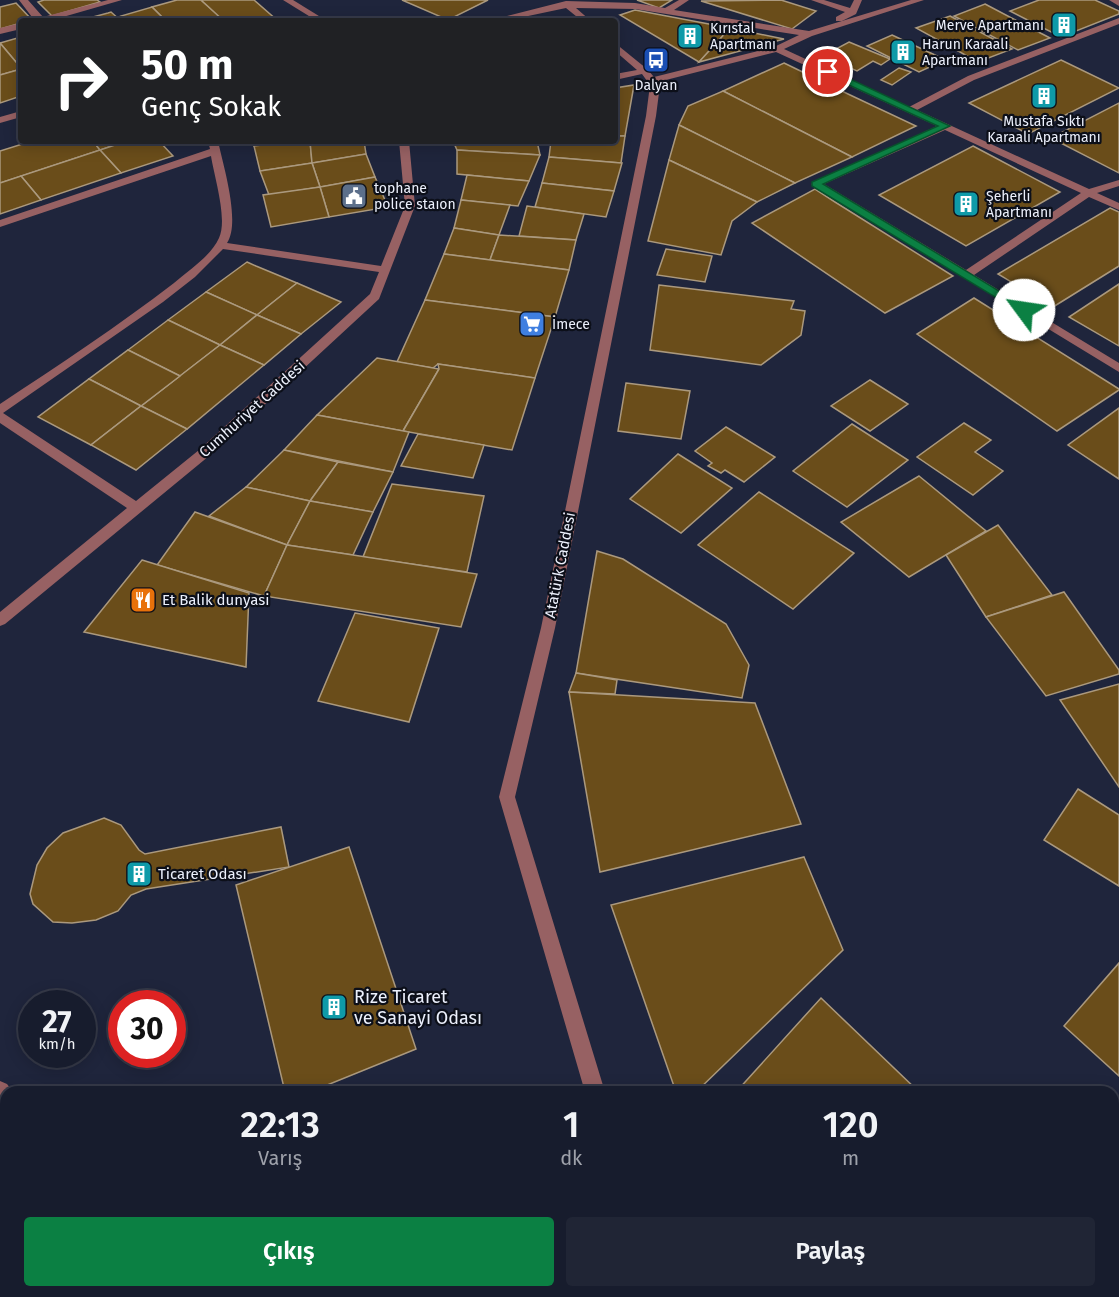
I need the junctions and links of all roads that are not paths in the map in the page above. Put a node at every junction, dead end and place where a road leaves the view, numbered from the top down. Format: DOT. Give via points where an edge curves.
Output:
graph roads {
  1 [pos="23,0"];
  2 [pos="118,0"];
  3 [pos="287,0"];
  4 [pos="557,0"];
  5 [pos="579,0"];
  6 [pos="685,0"];
  7 [pos="815,0"];
  8 [pos="858,0"];
  9 [pos="920,0"];
  10 [pos="1113,0"];
  11 [pos="1119,3"];
  12 [pos="568,4"];
  13 [pos="666,11"];
  14 [pos="853,12"];
  15 [pos="38,18"];
  16 [pos="51,18"];
  17 [pos="318,18"];
  18 [pos="505,18"];
  19 [pos="584,18"];
  20 [pos="1119,21"];
  21 [pos="18,27"];
  22 [pos="0,32"];
  23 [pos="809,34"];
  24 [pos="618,49"];
  25 [pos="777,49"];
  26 [pos="648,76"];
  27 [pos="618,77"];
  28 [pos="910,110"];
  29 [pos="18,115"];
  30 [pos="0,120"];
  31 [pos="946,126"];
  32 [pos="404,144"];
  33 [pos="214,146"];
  34 [pos="1119,183"];
  35 [pos="1090,192"];
  36 [pos="1119,207"];
  37 [pos="0,224"];
  38 [pos="221,245"];
  39 [pos="385,270"];
  40 [pos="967,275"];
  41 [pos="1119,368"];
  42 [pos="0,410"];
  43 [pos="0,417"];
  44 [pos="137,508"];
  45 [pos="0,620"];
  46 [pos="593,1086"];
  1 -- 15 [label="street"];
  2 -- 16 [label="street"];
  3 -- 17 [label="street"];
  4 -- 12 [label="street"];
  5 -- 12 [label="street"];
  6 -- 13 [label="street"];
  7 -- 14 [label="street"];
  8 -- 14 [label="street"];
  9 -- 23 [label="street"];
  10 -- 11 [label="street"];
  12 -- 13 [label="street"];
  12 -- 18 [label="street"];
  12 -- 19 [label="street"];
  13 -- 23 [label="street"];
  14 -- 23 [label="street"];
  20 -- 28 [label="street" via="971,78"];
  21 -- 22 [label="street"];
  23 -- 25 [label="street"];
  24 -- 26 [label="street"];
  25 -- 26 [label="street"];
  25 -- 28 [label="street"];
  26 -- 27 [label="street"];
  26 -- 46 [label="street, Atatürk Caddesi" via="655,85 651,116 548,628 507,797"];
  28 -- 31 [label="street"];
  29 -- 30 [label="street"];
  31 -- 35 [label="street"];
  31 -- 40 [label="street" via="816,184"];
  32 -- 39 [label="street, Cumhuriyet Caddesi" via="410,206"];
  33 -- 37 [label="street"];
  33 -- 38 [label="street" via="225,213 226,236"];
  34 -- 35 [label="street"];
  35 -- 36 [label="street"];
  35 -- 40 [label="street"];
  38 -- 39 [label="street"];
  38 -- 42 [label="street" via="166,294"];
  39 -- 44 [label="street, Cumhuriyet Caddesi" via="375,296 204,453"];
  40 -- 41 [label="street"];
  43 -- 44 [label="street"];
  44 -- 45 [label="street, Cumhuriyet Caddesi"];
}
